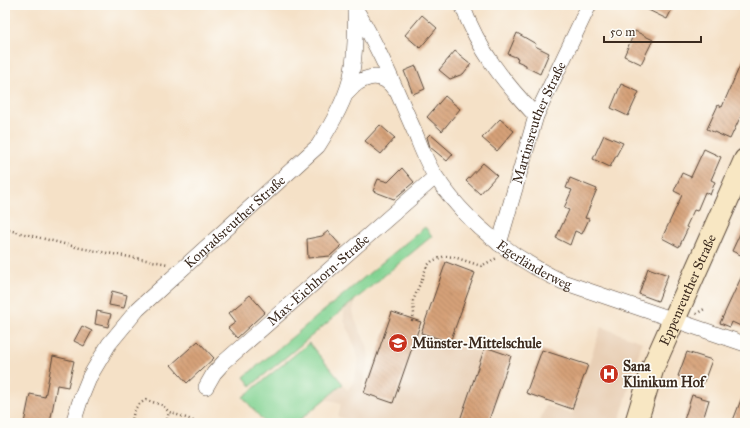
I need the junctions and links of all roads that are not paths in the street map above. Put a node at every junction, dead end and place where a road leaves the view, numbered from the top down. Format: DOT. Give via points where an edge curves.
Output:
graph roads {
  1 [pos="462,5"];
  2 [pos="589,5"];
  3 [pos="354,7"];
  4 [pos="348,93"];
  5 [pos="397,93"];
  6 [pos="536,116"];
  7 [pos="745,160"];
  8 [pos="435,177"];
  9 [pos="504,247"];
  10 [pos="674,320"];
  11 [pos="745,344"];
  12 [pos="206,388"];
  13 [pos="73,423"];
  14 [pos="636,423"];
  1 -- 6 [label="street" via="478,44 501,76"];
  2 -- 6 [label="street, Martinsreuther Straße"];
  3 -- 4 [label="street, Konradsreuther Straße" via="356,42"];
  3 -- 5 [label="street, Egerländerweg" via="372,37"];
  4 -- 5 [label="street, Egerländerweg" via="356,83 373,77 386,79"];
  4 -- 13 [label="street, Konradsreuther Straße" via="318,146 138,309 109,344 90,376"];
  5 -- 8 [label="street, Egerländerweg"];
  6 -- 9 [label="street, Martinsreuther Straße"];
  7 -- 10 [label="main road, Eppenreuther Straße"];
  8 -- 9 [label="street, Egerländerweg" via="464,213"];
  8 -- 12 [label="street, Max-Eichhorn-Straße" via="224,362"];
  9 -- 10 [label="street, Egerländerweg" via="534,269 563,282"];
  10 -- 11 [label="street, Egerländerweg"];
  10 -- 14 [label="main road, Eppenreuther Straße" via="653,367"];
}
